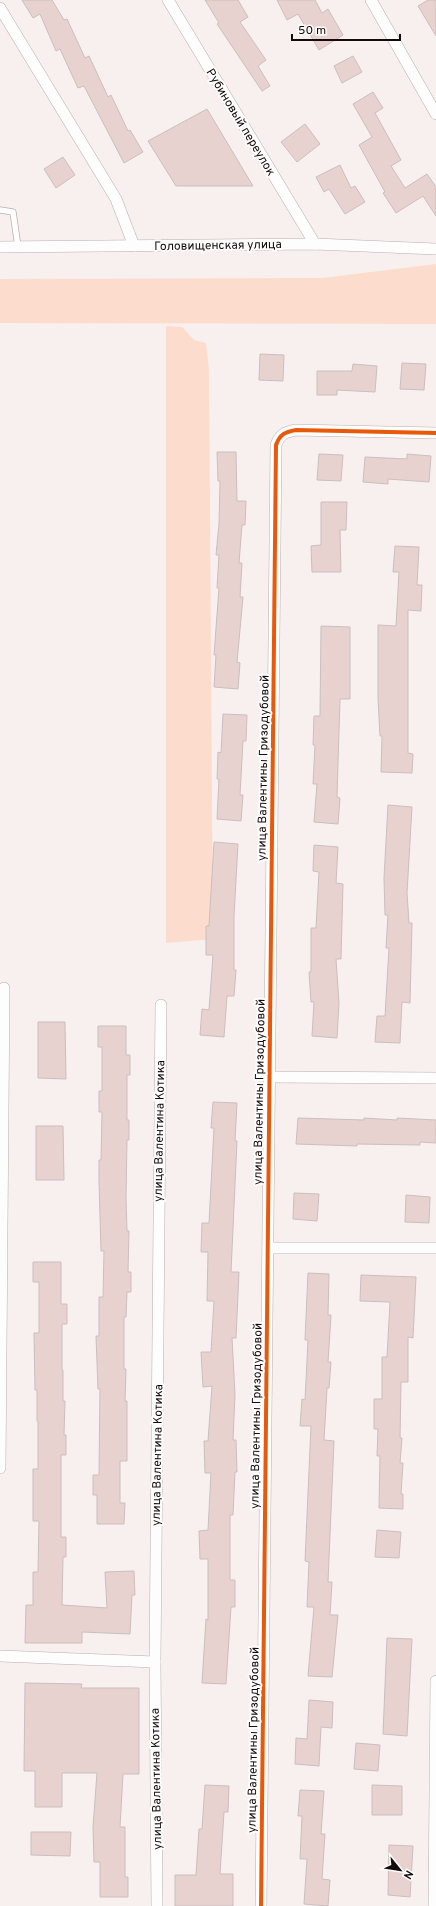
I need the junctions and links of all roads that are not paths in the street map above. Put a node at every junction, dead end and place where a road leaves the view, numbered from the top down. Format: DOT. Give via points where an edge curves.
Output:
graph roads {
  1 [pos="168,0"];
  2 [pos="371,0"];
  3 [pos="0,8"];
  4 [pos="436,114"];
  5 [pos="0,210"];
  6 [pos="315,244"];
  7 [pos="134,246"];
  8 [pos="0,247"];
  9 [pos="18,247"];
  10 [pos="436,249"];
  11 [pos="436,433"];
  12 [pos="4,988"];
  13 [pos="160,1005"];
  14 [pos="270,1077"];
  15 [pos="436,1078"];
  16 [pos="268,1248"];
  17 [pos="436,1248"];
  18 [pos="0,1468"];
  19 [pos="0,1656"];
  20 [pos="155,1662"];
  21 [pos="436,1680"];
  22 [pos="157,1906"];
  23 [pos="261,1906"];
  24 [pos="434,1906"];
  1 -- 6 [label="street, Рубиновый переулок"];
  2 -- 4 [label="street"];
  3 -- 7 [label="street" via="116,199"];
  5 -- 9 [label="lane" via="12,212"];
  6 -- 7 [label="street, Головищенская улица"];
  6 -- 10 [label="street, Головищенская улица"];
  7 -- 9 [label="street, Головищенская улица"];
  8 -- 9 [label="street, Головищенская улица"];
  11 -- 14 [label="street, улица Валентины Гризодубовой" via="296,430 284,433 278,438 276,445"];
  12 -- 18 [label="street"];
  13 -- 20 [label="street, улица Валентина Котика"];
  14 -- 15 [label="street"];
  14 -- 16 [label="street, улица Валентины Гризодубовой"];
  16 -- 17 [label="street"];
  16 -- 23 [label="street, улица Валентины Гризодубовой"];
  19 -- 20 [label="street"];
  20 -- 22 [label="street, улица Валентина Котика"];
  21 -- 24 [label="street"];
}
